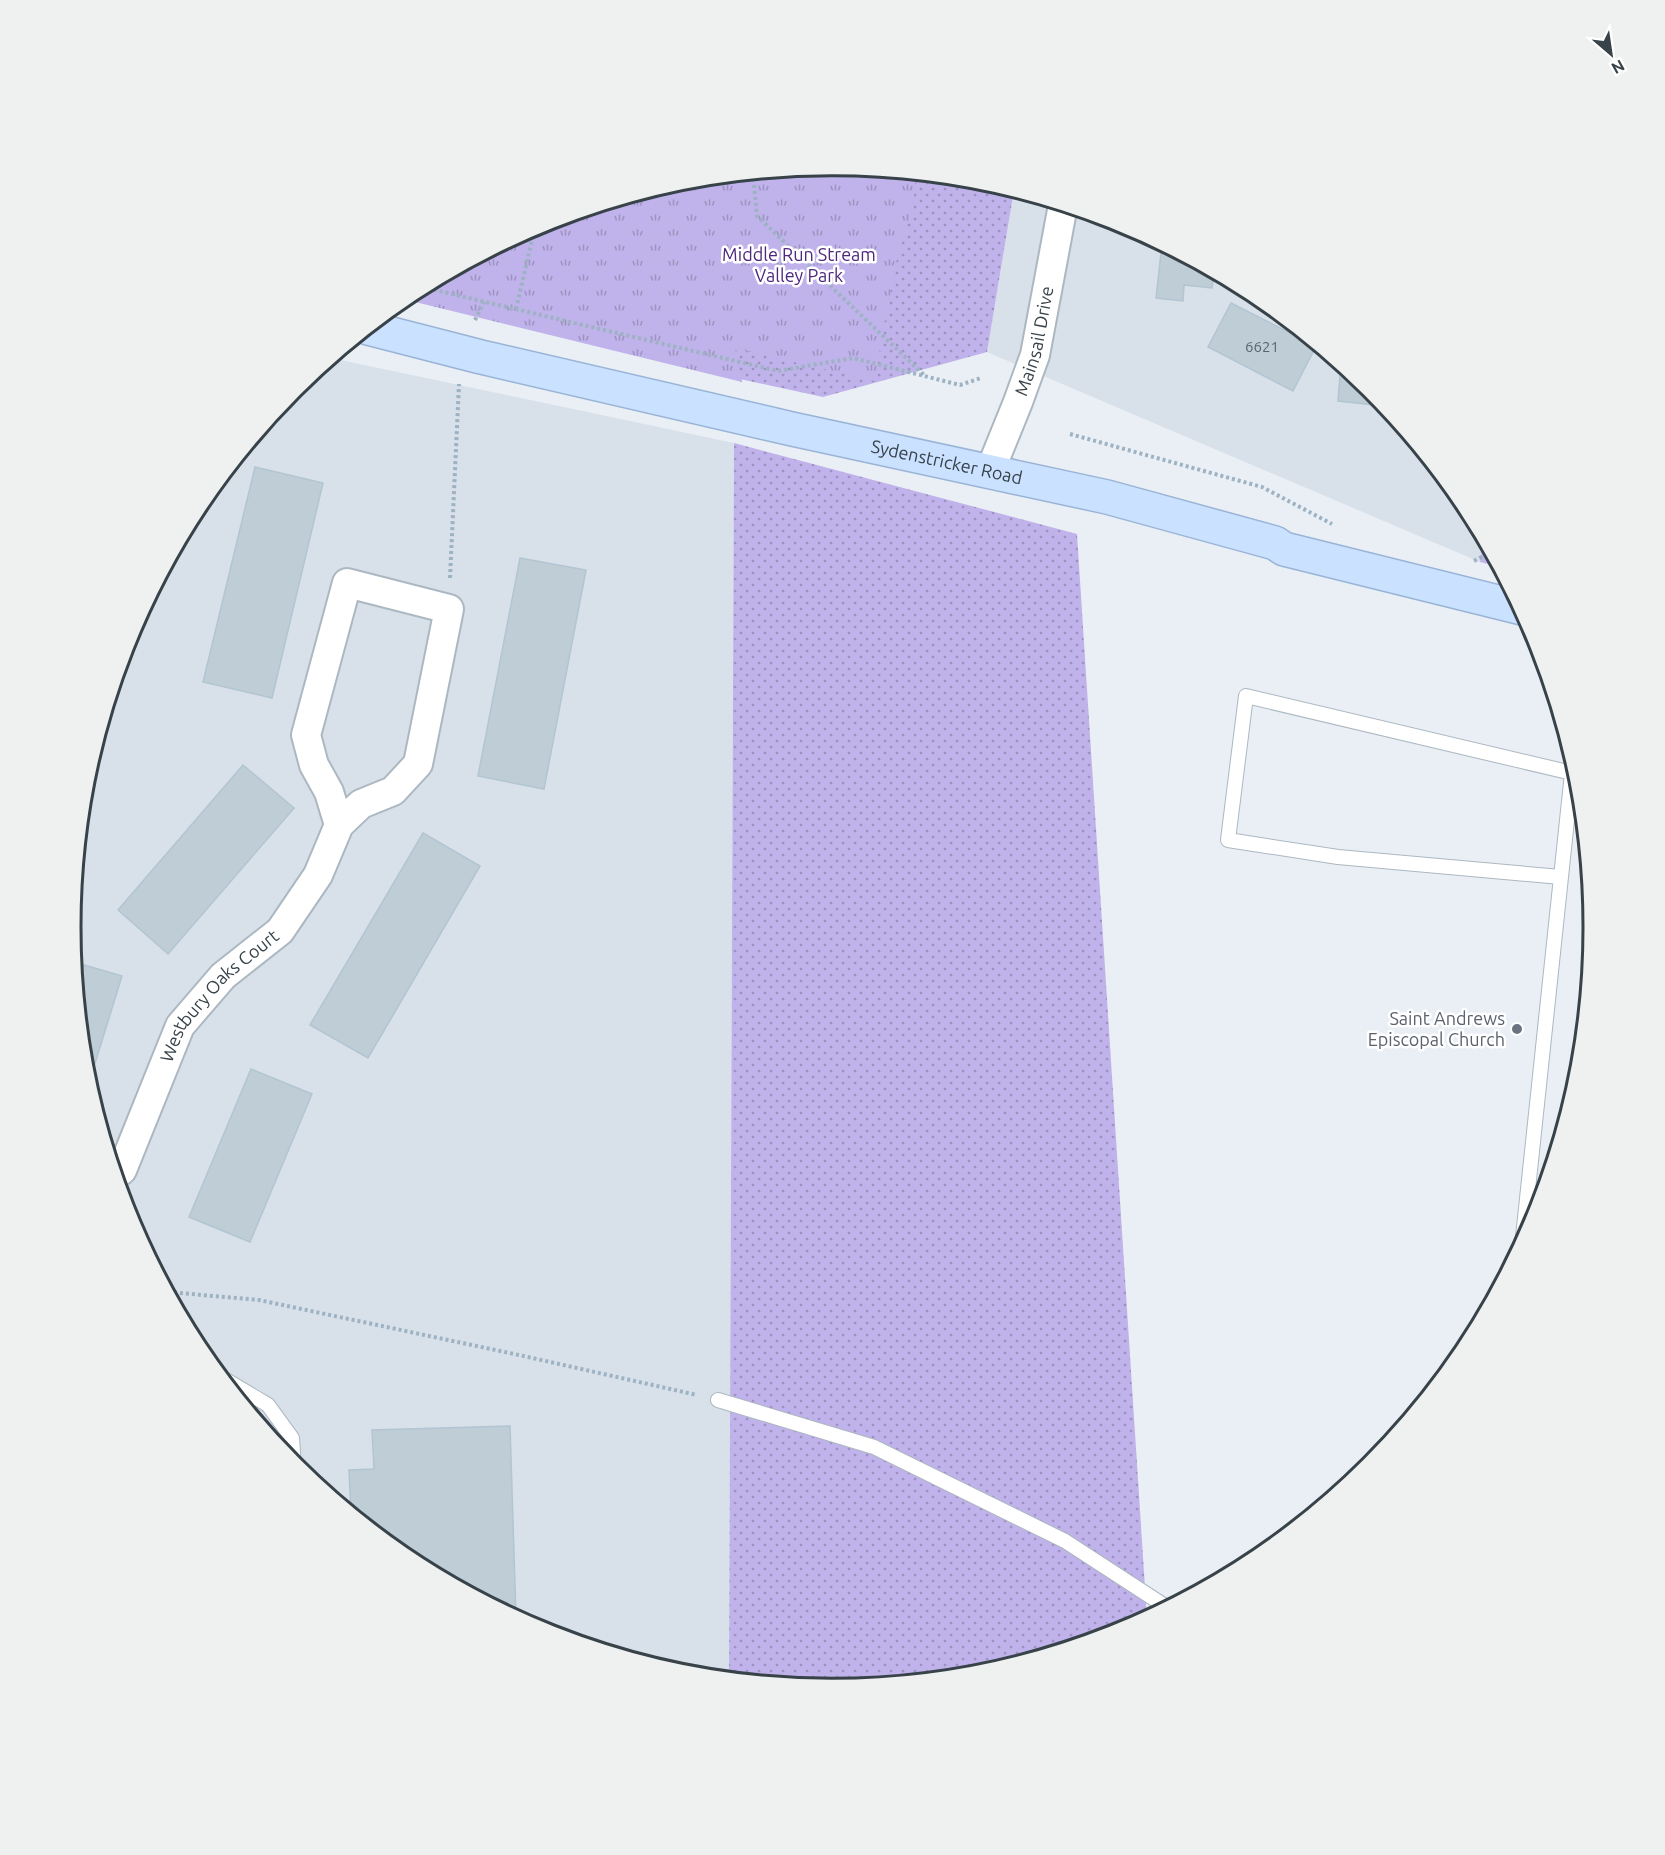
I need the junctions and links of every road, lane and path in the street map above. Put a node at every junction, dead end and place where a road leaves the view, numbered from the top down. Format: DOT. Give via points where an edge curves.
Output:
graph roads {
  1 [pos="754,180"];
  2 [pos="1062,212"];
  3 [pos="532,239"];
  4 [pos="435,290"];
  5 [pos="483,302"];
  6 [pos="516,309"];
  7 [pos="376,330"];
  8 [pos="461,352"];
  9 [pos="925,375"];
  10 [pos="981,378"];
  11 [pos="1070,434"];
  12 [pos="990,471"];
  13 [pos="1333,524"];
  14 [pos="1485,555"];
  15 [pos="1470,563"];
  16 [pos="1511,605"];
  17 [pos="449,609"];
  18 [pos="1567,771"];
  19 [pos="1571,785"];
  20 [pos="339,825"];
  21 [pos="1561,877"];
  22 [pos="122,1170"];
  23 [pos="1525,1220"];
  24 [pos="177,1293"];
  25 [pos="238,1387"];
  26 [pos="718,1400"];
  27 [pos="293,1450"];
  28 [pos="1160,1603"];
  1 -- 9 [label="path" via="757,216"];
  2 -- 12 [label="street, Mainsail Drive" via="1035,355"];
  3 -- 6 [label="path"];
  4 -- 5 [label="path"];
  5 -- 6 [label="path"];
  5 -- 8 [label="path"];
  6 -- 9 [label="path" via="778,371 853,358"];
  7 -- 8 [label="main road, Sydenstricker Road"];
  8 -- 12 [label="main road, Sydenstricker Road"];
  8 -- 17 [label="path"];
  9 -- 10 [label="path" via="960,385"];
  11 -- 13 [label="path" via="1262,487"];
  12 -- 16 [label="main road, Sydenstricker Road" via="1107,496 1275,543 1284,549"];
  14 -- 15 [label="path"];
  17 -- 20 [label="street, Westbury Oaks Court" via="418,764 393,791 361,804"];
  17 -- 20 [label="street" via="347,583 306,735"];
  18 -- 21 [label="lane" via="1246,696 1228,840 1338,857"];
  19 -- 21 [label="lane"];
  20 -- 22 [label="street, Westbury Oaks Court" via="318,875 280,931 223,976 180,1026"];
  21 -- 23 [label="lane"];
  24 -- 26 [label="path" via="259,1300"];
  25 -- 27 [label="lane" via="268,1405 292,1438"];
  26 -- 28 [label="lane" via="874,1447 1065,1541"];
}
